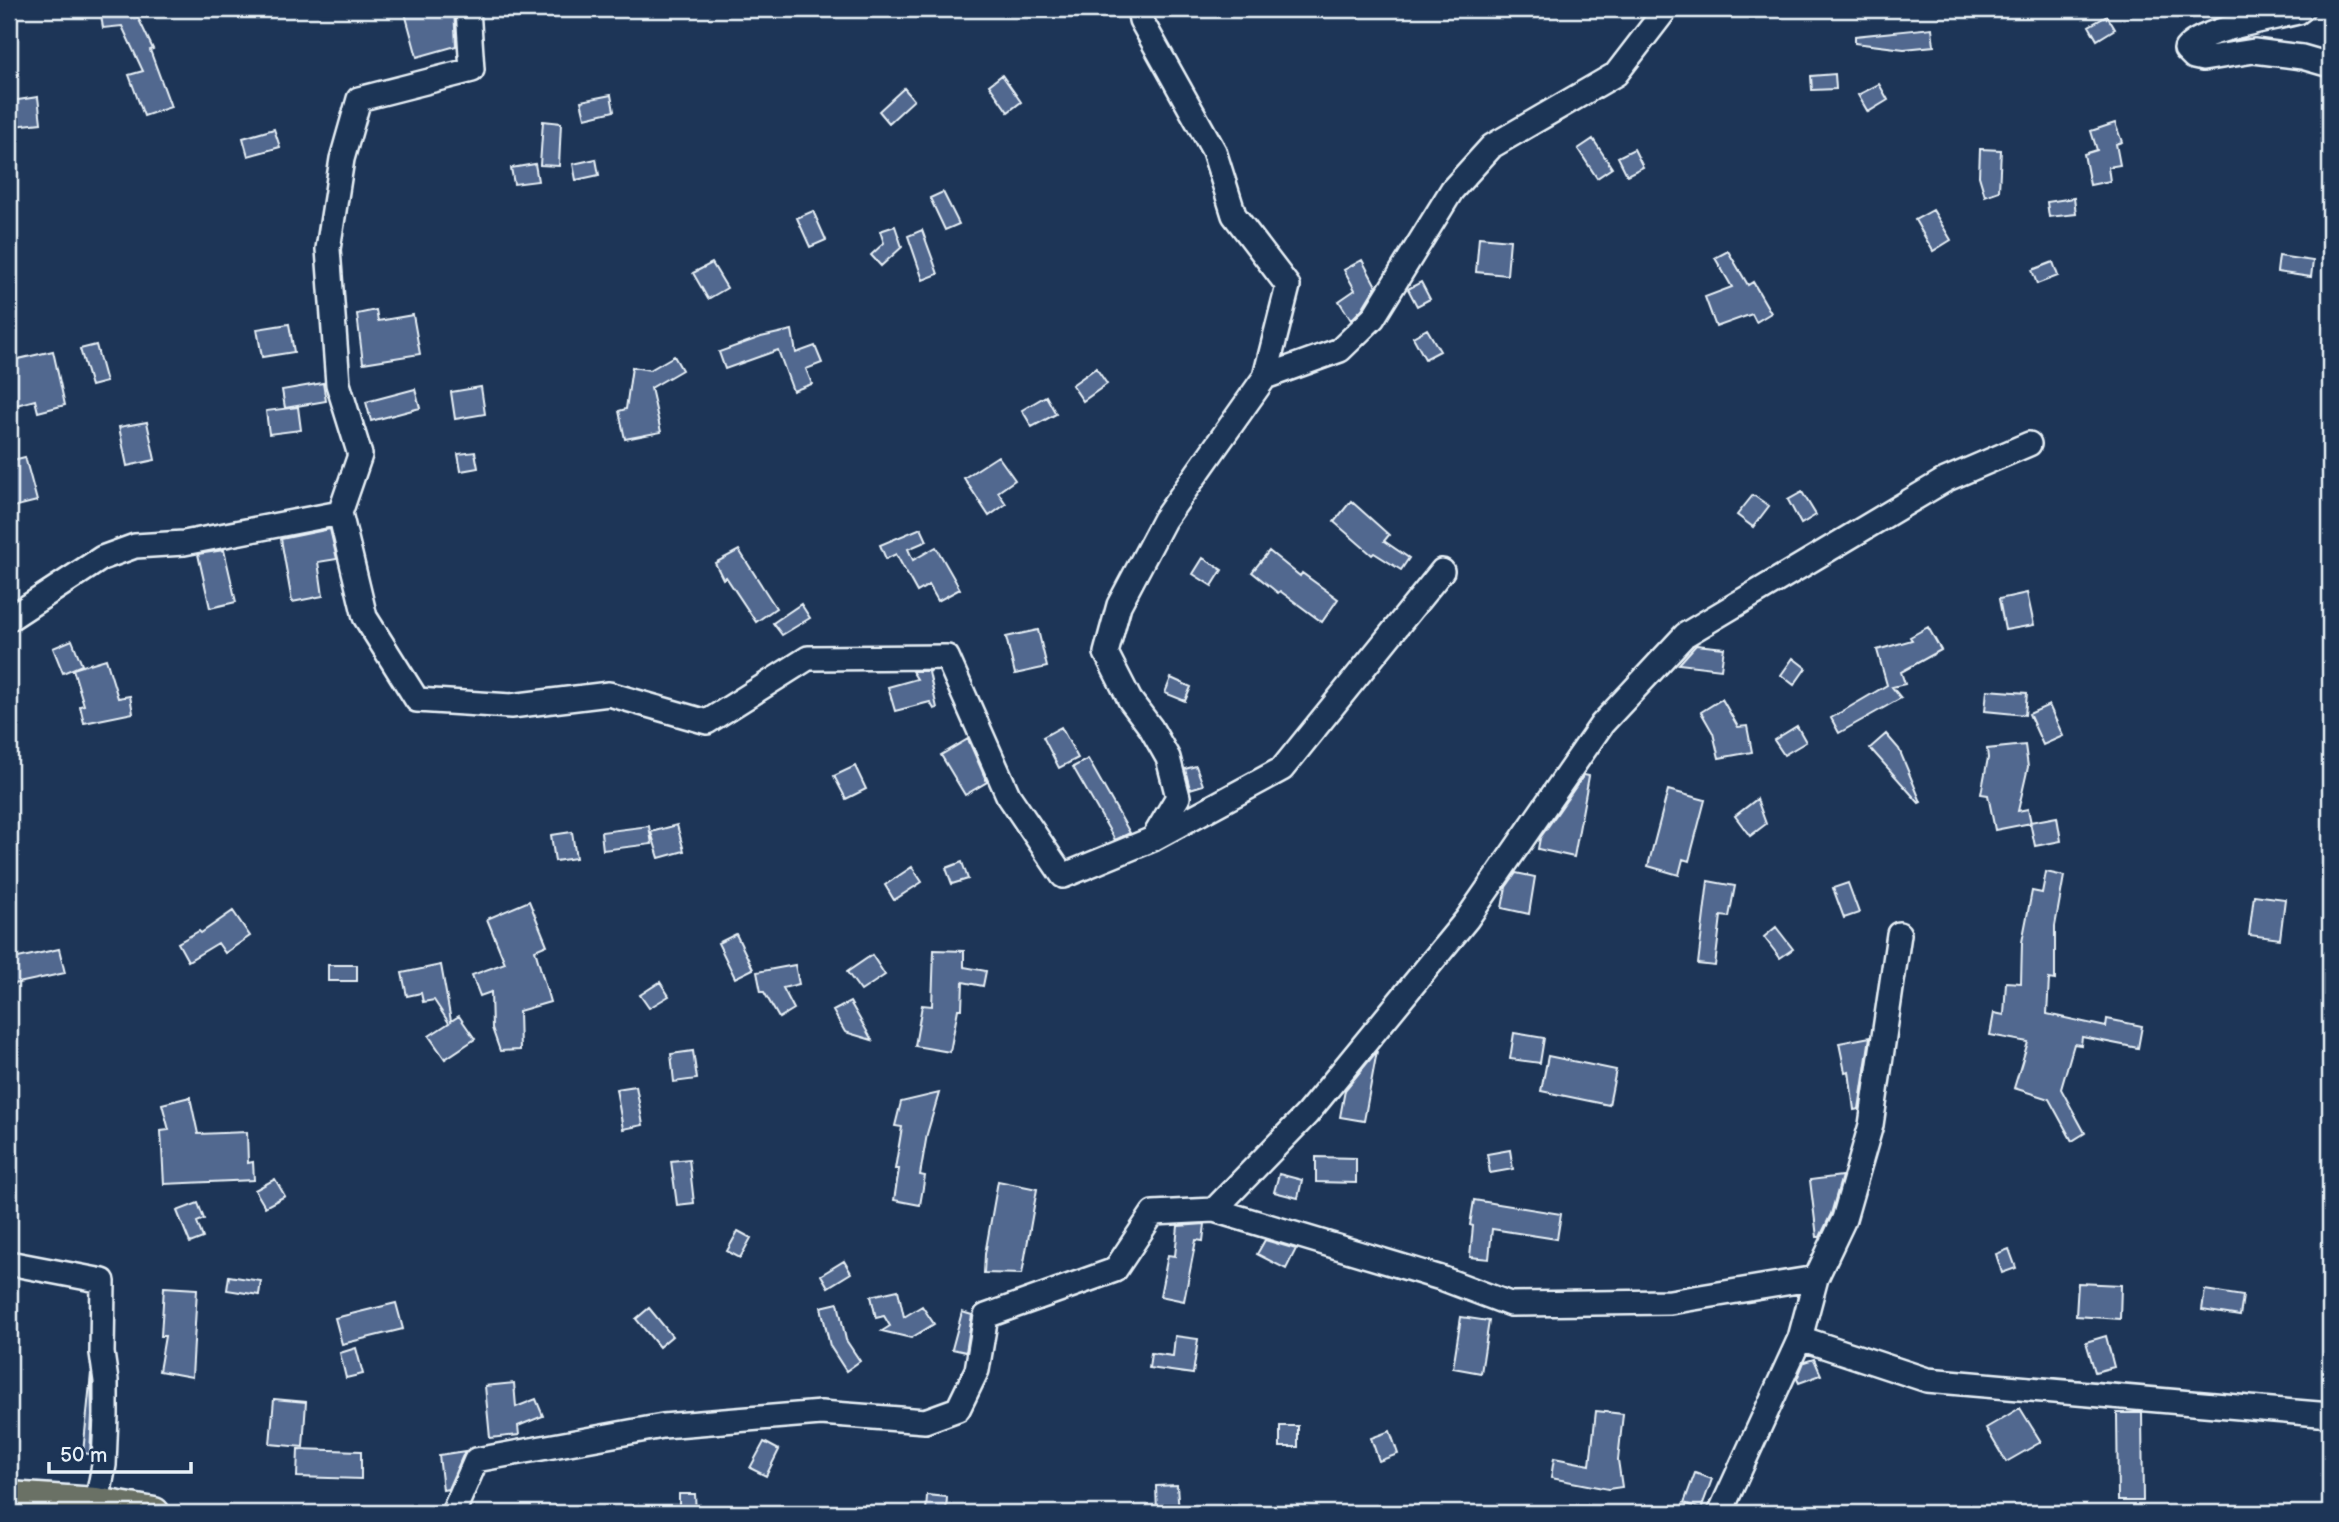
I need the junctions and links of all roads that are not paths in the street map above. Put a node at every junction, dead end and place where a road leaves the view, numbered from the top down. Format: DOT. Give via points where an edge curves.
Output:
graph roads {
  1 [pos="468,9"];
  2 [pos="1139,9"];
  3 [pos="1666,9"];
  4 [pos="2302,9"];
  5 [pos="2330,65"];
  6 [pos="1265,377"];
  7 [pos="2029,444"];
  8 [pos="340,513"];
  9 [pos="1442,571"];
  10 [pos="9,619"];
  11 [pos="1153,839"];
  12 [pos="1899,934"];
  13 [pos="1214,1210"];
  14 [pos="9,1263"];
  15 [pos="1816,1278"];
  16 [pos="1800,1338"];
  17 [pos="2330,1416"];
  18 [pos="9,1497"];
  19 [pos="95,1508"];
  20 [pos="154,1513"];
  21 [pos="453,1513"];
  22 [pos="1720,1513"];
  1 -- 8 [label="street" via="472,70 359,99 342,159 328,249 338,384 360,455"];
  2 -- 6 [label="street" via="1214,151 1234,215 1288,286"];
  3 -- 6 [label="street" via="1616,74 1492,146 1452,190 1373,318 1340,350"];
  4 -- 5 [label="street" via="2227,28 2190,43 2186,49 2203,59 2254,51"];
  6 -- 11 [label="street" via="1164,520 1119,605 1106,653 1168,758 1178,797"];
  7 -- 13 [label="street" via="1945,480 1685,635 1602,724 1467,919 1405,995 1307,1114"];
  8 -- 10 [label="street" via="184,543 135,546 102,558"];
  8 -- 11 [label="street" via="365,617 417,700 511,706 608,694 707,722 808,658 947,657 1008,795 1063,876"];
  9 -- 11 [label="street" via="1282,769"];
  12 -- 15 [label="street" via="1871,1125 1844,1219"];
  13 -- 15 [label="street" via="1441,1278 1510,1304 1670,1302"];
  13 -- 21 [label="street" via="1153,1213 1115,1270 986,1316 977,1370 958,1409 925,1421 821,1413 663,1426 476,1460"];
  14 -- 19 [label="street" via="103,1281 106,1415 104,1465"];
  15 -- 16 [label="street"];
  16 -- 17 [label="street" via="1927,1380"];
  16 -- 22 [label="street"];
  18 -- 19 [label="main road"];
  19 -- 20 [label="main road"];
}
